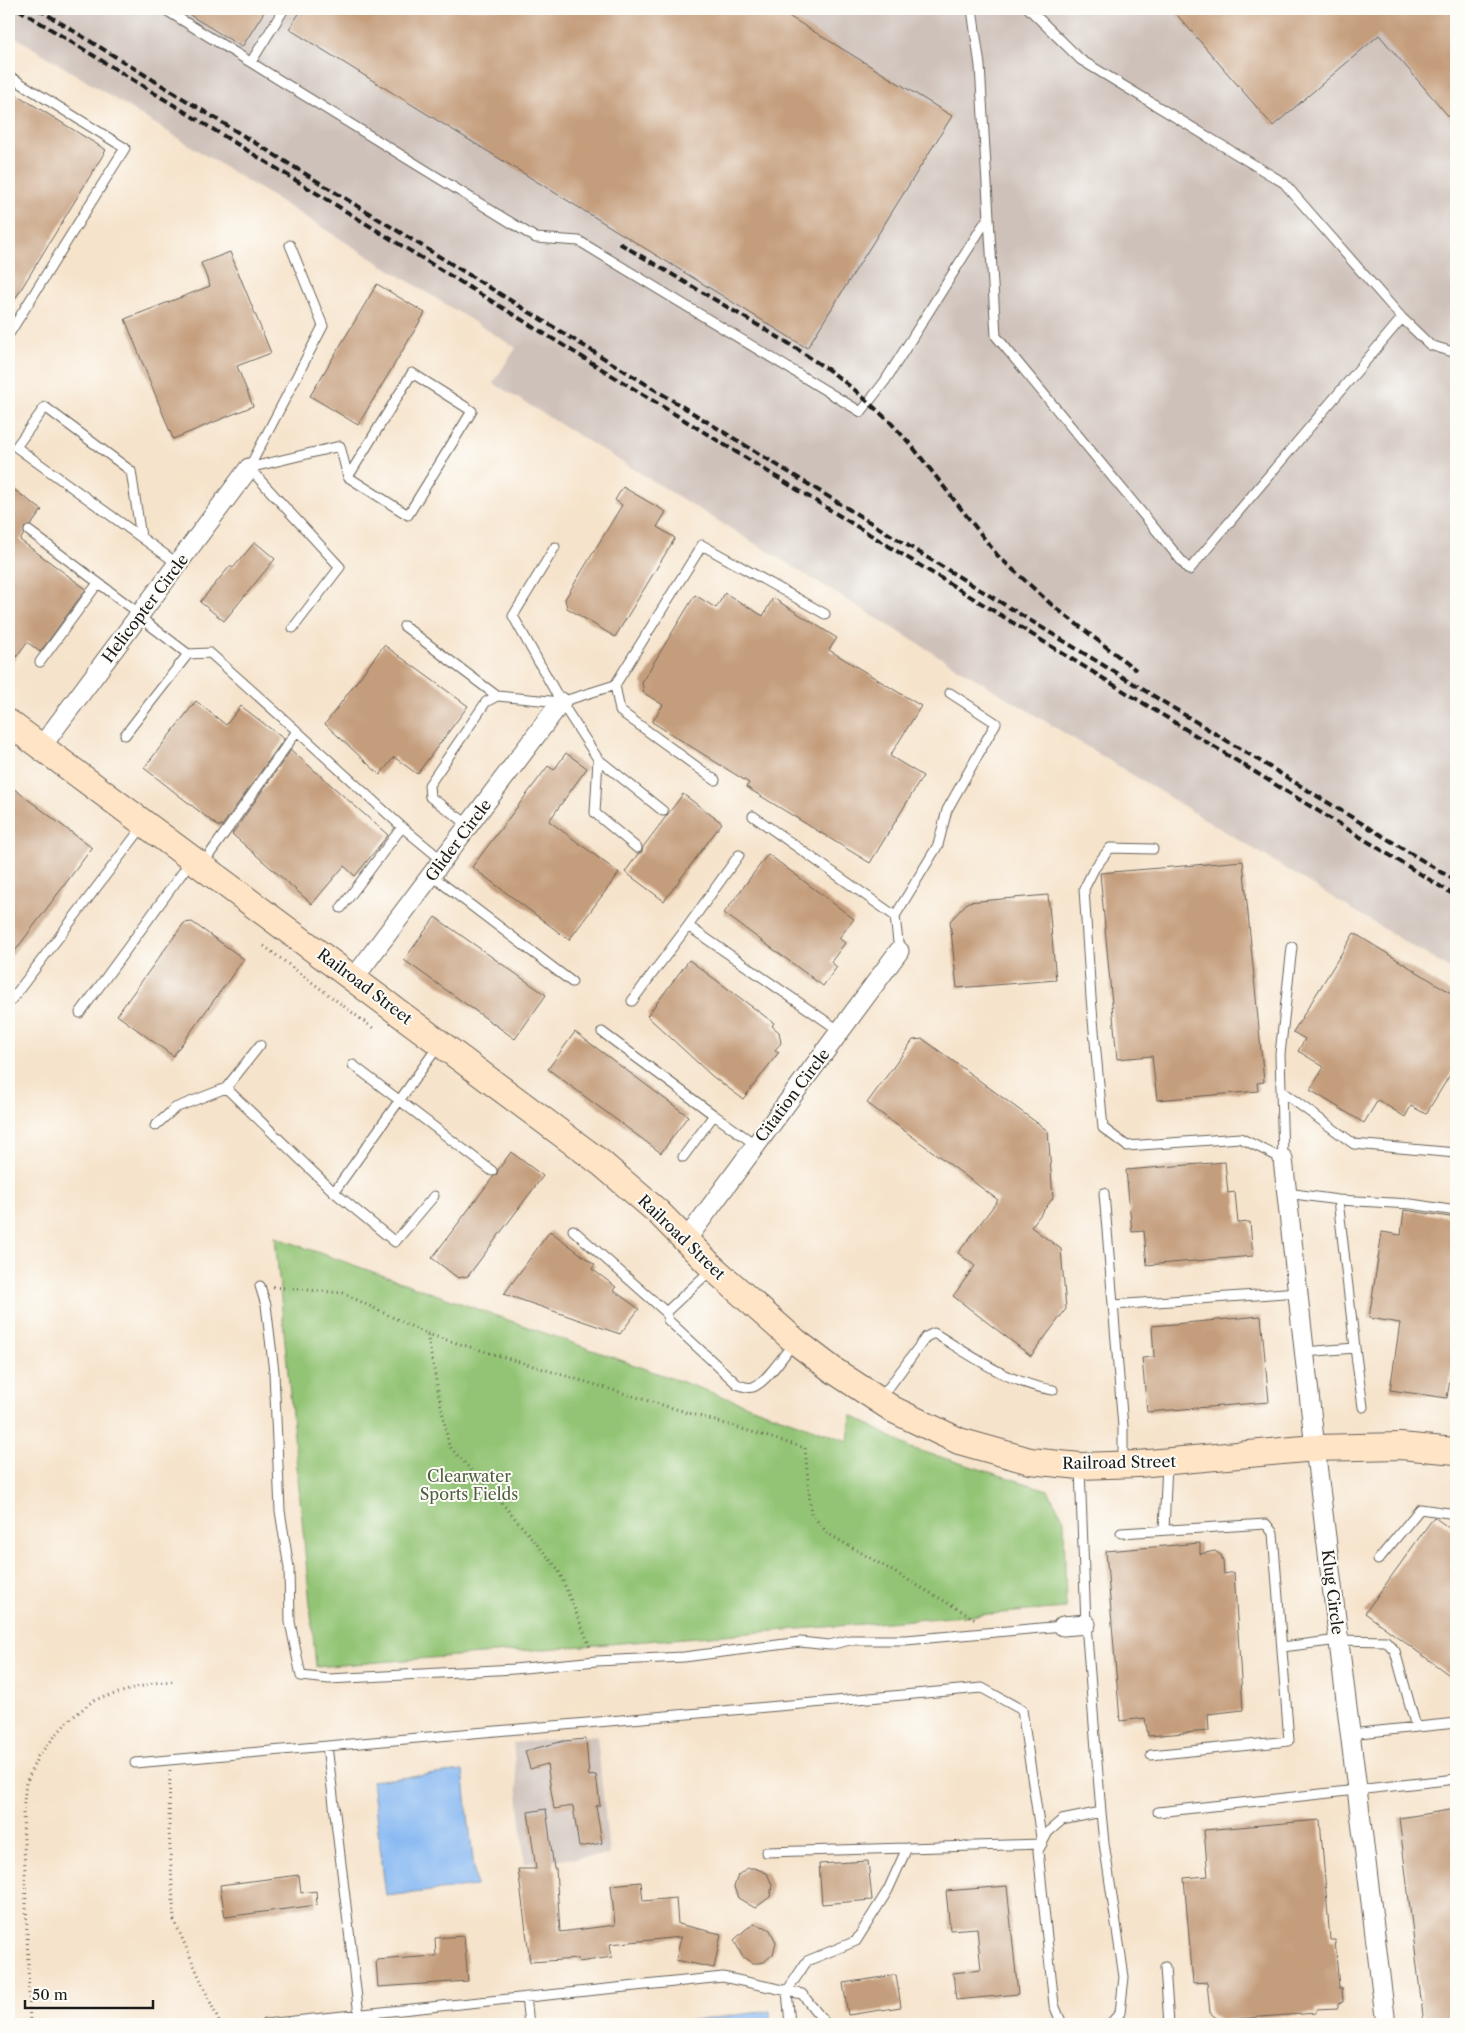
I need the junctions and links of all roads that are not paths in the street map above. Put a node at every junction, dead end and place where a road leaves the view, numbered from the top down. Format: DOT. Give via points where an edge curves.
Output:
graph roads {
  1 [pos="164,9"];
  2 [pos="284,9"];
  3 [pos="972,9"];
  4 [pos="1029,9"];
  5 [pos="251,62"];
  6 [pos="9,76"];
  7 [pos="989,216"];
  8 [pos="290,246"];
  9 [pos="1402,318"];
  10 [pos="9,334"];
  11 [pos="1456,353"];
  12 [pos="248,468"];
  13 [pos="348,477"];
  14 [pos="29,531"];
  15 [pos="141,537"];
  16 [pos="556,547"];
  17 [pos="178,564"];
  18 [pos="98,583"];
  19 [pos="825,614"];
  20 [pos="139,615"];
  21 [pos="404,626"];
  22 [pos="293,628"];
  23 [pos="188,654"];
  24 [pos="40,662"];
  25 [pos="615,685"];
  26 [pos="950,693"];
  27 [pos="497,696"];
  28 [pos="562,702"];
  29 [pos="9,723"];
  30 [pos="297,731"];
  31 [pos="125,735"];
  32 [pos="41,747"];
  33 [pos="598,759"];
  34 [pos="715,780"];
  35 [pos="663,811"];
  36 [pos="752,816"];
  37 [pos="145,824"];
  38 [pos="468,825"];
  39 [pos="402,827"];
  40 [pos="637,848"];
  41 [pos="1153,849"];
  42 [pos="740,855"];
  43 [pos="197,862"];
  44 [pos="437,868"];
  45 [pos="341,908"];
  46 [pos="894,916"];
  47 [pos="688,926"];
  48 [pos="1292,947"];
  49 [pos="899,951"];
  50 [pos="354,978"];
  51 [pos="572,982"];
  52 [pos="632,1002"];
  53 [pos="9,1003"];
  54 [pos="80,1013"];
  55 [pos="840,1031"];
  56 [pos="602,1032"];
  57 [pos="440,1043"];
  58 [pos="260,1045"];
  59 [pos="353,1065"];
  60 [pos="226,1088"];
  61 [pos="1281,1091"];
  62 [pos="400,1099"];
  63 [pos="714,1115"];
  64 [pos="155,1126"];
  65 [pos="756,1145"];
  66 [pos="1456,1153"];
  67 [pos="683,1158"];
  68 [pos="1284,1159"];
  69 [pos="492,1171"];
  70 [pos="334,1192"];
  71 [pos="1104,1193"];
  72 [pos="1287,1193"];
  73 [pos="434,1196"];
  74 [pos="1338,1200"];
  75 [pos="1456,1211"];
  76 [pos="573,1230"];
  77 [pos="686,1240"];
  78 [pos="713,1268"];
  79 [pos="260,1286"];
  80 [pos="1298,1292"];
  81 [pos="1113,1305"];
  82 [pos="666,1312"];
  83 [pos="796,1341"];
  84 [pos="1354,1348"];
  85 [pos="1304,1352"];
  86 [pos="1053,1390"];
  87 [pos="879,1400"];
  88 [pos="1362,1407"];
  89 [pos="1315,1448"];
  90 [pos="1456,1451"];
  91 [pos="1167,1462"];
  92 [pos="1123,1465"];
  93 [pos="1080,1466"];
  94 [pos="1456,1514"];
  95 [pos="1164,1530"];
  96 [pos="1121,1533"];
  97 [pos="1378,1560"];
  98 [pos="1086,1624"];
  99 [pos="1063,1626"];
  100 [pos="1339,1640"];
  101 [pos="1282,1647"];
  102 [pos="1456,1724"];
  103 [pos="1416,1727"];
  104 [pos="1350,1734"];
  105 [pos="327,1746"];
  106 [pos="1151,1755"];
  107 [pos="135,1763"];
  108 [pos="1456,1779"];
  109 [pos="1357,1789"];
  110 [pos="1101,1812"];
  111 [pos="1158,1812"];
  112 [pos="1042,1844"];
  113 [pos="906,1848"];
  114 [pos="766,1852"];
  115 [pos="1165,1967"];
  116 [pos="787,1991"];
  117 [pos="526,1997"];
  118 [pos="359,2015"];
  119 [pos="265,2024"];
  120 [pos="529,2024"];
  121 [pos="790,2024"];
  122 [pos="826,2024"];
  123 [pos="1062,2024"];
  124 [pos="1110,2024"];
  125 [pos="1169,2024"];
  126 [pos="1386,2024"];
  1 -- 5 [label="lane"];
  2 -- 5 [label="lane"];
  3 -- 7 [label="lane" via="980,66"];
  4 -- 9 [label="lane" via="1081,60 1284,183"];
  5 -- 7 [label="lane" via="536,238 579,241 861,412 885,381"];
  6 -- 10 [label="lane" via="125,148"];
  7 -- 9 [label="lane" via="996,336 1189,570"];
  8 -- 12 [label="lane" via="323,326"];
  9 -- 11 [label="lane" via="1430,345"];
  12 -- 13 [label="lane" via="340,446"];
  12 -- 17 [label="street, Helicopter Circle"];
  12 -- 22 [label="lane" via="340,567"];
  13 -- 13 [label="lane" via="408,515 472,411 412,374"];
  14 -- 18 [label="lane"];
  15 -- 15 [label="lane" via="16,447 45,406 130,471"];
  15 -- 17 [label="lane"];
  16 -- 28 [label="lane" via="513,616"];
  17 -- 20 [label="street, Helicopter Circle"];
  18 -- 20 [label="lane"];
  18 -- 24 [label="lane"];
  19 -- 25 [label="lane" via="702,545"];
  20 -- 23 [label="lane"];
  20 -- 32 [label="street, Helicopter Circle"];
  21 -- 27 [label="lane"];
  23 -- 30 [label="lane" via="210,653"];
  23 -- 31 [label="lane"];
  25 -- 28 [label="lane"];
  25 -- 34 [label="lane" via="620,711"];
  26 -- 46 [label="lane" via="996,723 947,810 938,845"];
  27 -- 28 [label="lane"];
  27 -- 38 [label="lane" via="486,702 429,785 430,797"];
  28 -- 33 [label="lane"];
  28 -- 38 [label="street, Glider Circle"];
  29 -- 32 [label="main road, Railroad Street"];
  30 -- 39 [label="lane"];
  30 -- 43 [label="lane"];
  32 -- 37 [label="main road, Railroad Street"];
  33 -- 35 [label="lane"];
  33 -- 40 [label="lane" via="595,813"];
  36 -- 46 [label="lane"];
  37 -- 43 [label="main road, Railroad Street"];
  37 -- 53 [label="lane"];
  38 -- 44 [label="street, Glider Circle"];
  39 -- 44 [label="lane"];
  39 -- 45 [label="lane"];
  41 -- 68 [label="lane" via="1110,848 1084,889 1103,1128 1127,1146 1240,1138"];
  42 -- 47 [label="lane"];
  43 -- 50 [label="main road, Railroad Street"];
  43 -- 54 [label="lane"];
  44 -- 50 [label="street, Glider Circle"];
  44 -- 51 [label="lane"];
  46 -- 49 [label="lane"];
  47 -- 52 [label="lane"];
  47 -- 55 [label="lane"];
  48 -- 61 [label="lane" via="1280,1054"];
  49 -- 55 [label="street, Citation Circle"];
  50 -- 57 [label="main road, Railroad Street"];
  55 -- 65 [label="street, Citation Circle"];
  56 -- 63 [label="lane"];
  57 -- 62 [label="lane"];
  57 -- 77 [label="main road, Railroad Street" via="601,1163"];
  58 -- 60 [label="lane"];
  59 -- 62 [label="lane"];
  60 -- 64 [label="lane" via="176,1108"];
  60 -- 70 [label="lane"];
  61 -- 66 [label="lane" via="1354,1144"];
  61 -- 68 [label="lane"];
  62 -- 69 [label="lane"];
  62 -- 70 [label="lane"];
  63 -- 65 [label="lane"];
  63 -- 67 [label="lane"];
  65 -- 77 [label="street, Citation Circle"];
  68 -- 72 [label="street, Klug Circle"];
  70 -- 73 [label="lane" via="395,1242"];
  71 -- 81 [label="lane"];
  72 -- 74 [label="lane"];
  72 -- 80 [label="street, Klug Circle"];
  74 -- 75 [label="lane" via="1411,1204"];
  74 -- 84 [label="lane"];
  76 -- 82 [label="lane"];
  77 -- 78 [label="main road, Railroad Street"];
  78 -- 82 [label="lane"];
  78 -- 83 [label="main road, Railroad Street"];
  79 -- 99 [label="lane" via="266,1306 274,1372 280,1511 289,1568 290,1622 302,1676 329,1679 514,1669 684,1657 800,1642 829,1646 850,1640 906,1640"];
  80 -- 81 [label="lane"];
  80 -- 85 [label="street, Klug Circle"];
  81 -- 92 [label="lane"];
  82 -- 83 [label="lane" via="668,1320 743,1387 750,1388 763,1379"];
  83 -- 87 [label="main road, Railroad Street"];
  84 -- 85 [label="lane"];
  84 -- 88 [label="lane"];
  85 -- 89 [label="street, Klug Circle"];
  86 -- 87 [label="lane" via="1032,1387 1000,1373 934,1333 926,1338"];
  87 -- 93 [label="main road, Railroad Street" via="959,1442 1030,1460"];
  89 -- 90 [label="main road, Railroad Street" via="1400,1446"];
  89 -- 91 [label="main road, Railroad Street"];
  89 -- 100 [label="street, Klug Circle"];
  91 -- 92 [label="main road, Railroad Street"];
  91 -- 95 [label="lane"];
  92 -- 93 [label="main road, Railroad Street"];
  93 -- 98 [label="lane"];
  94 -- 97 [label="lane" via="1420,1509"];
  95 -- 96 [label="lane"];
  95 -- 101 [label="lane" via="1266,1524 1273,1533"];
  98 -- 99 [label="street"];
  98 -- 110 [label="lane"];
  100 -- 101 [label="lane"];
  100 -- 103 [label="lane" via="1386,1641 1395,1651"];
  100 -- 104 [label="street, Klug Circle"];
  101 -- 106 [label="lane" via="1289,1741"];
  102 -- 103 [label="lane"];
  103 -- 104 [label="lane"];
  104 -- 109 [label="street, Klug Circle"];
  105 -- 107 [label="lane"];
  105 -- 112 [label="lane" via="982,1688 1022,1710"];
  105 -- 118 [label="lane"];
  108 -- 109 [label="lane"];
  109 -- 111 [label="lane"];
  109 -- 126 [label="street, Klug Circle"];
  110 -- 112 [label="lane" via="1062,1820 1048,1832"];
  110 -- 124 [label="lane" via="1124,1977 1120,2013"];
  112 -- 113 [label="lane"];
  112 -- 123 [label="lane" via="1038,1851 1054,2005"];
  113 -- 114 [label="lane"];
  113 -- 116 [label="lane" via="888,1890 856,1941 807,1961"];
  115 -- 125 [label="lane"];
  116 -- 117 [label="lane" via="722,1977"];
  116 -- 121 [label="lane"];
  116 -- 122 [label="lane" via="802,1994"];
  117 -- 118 [label="lane"];
  117 -- 120 [label="lane"];
  118 -- 119 [label="lane"];
}
